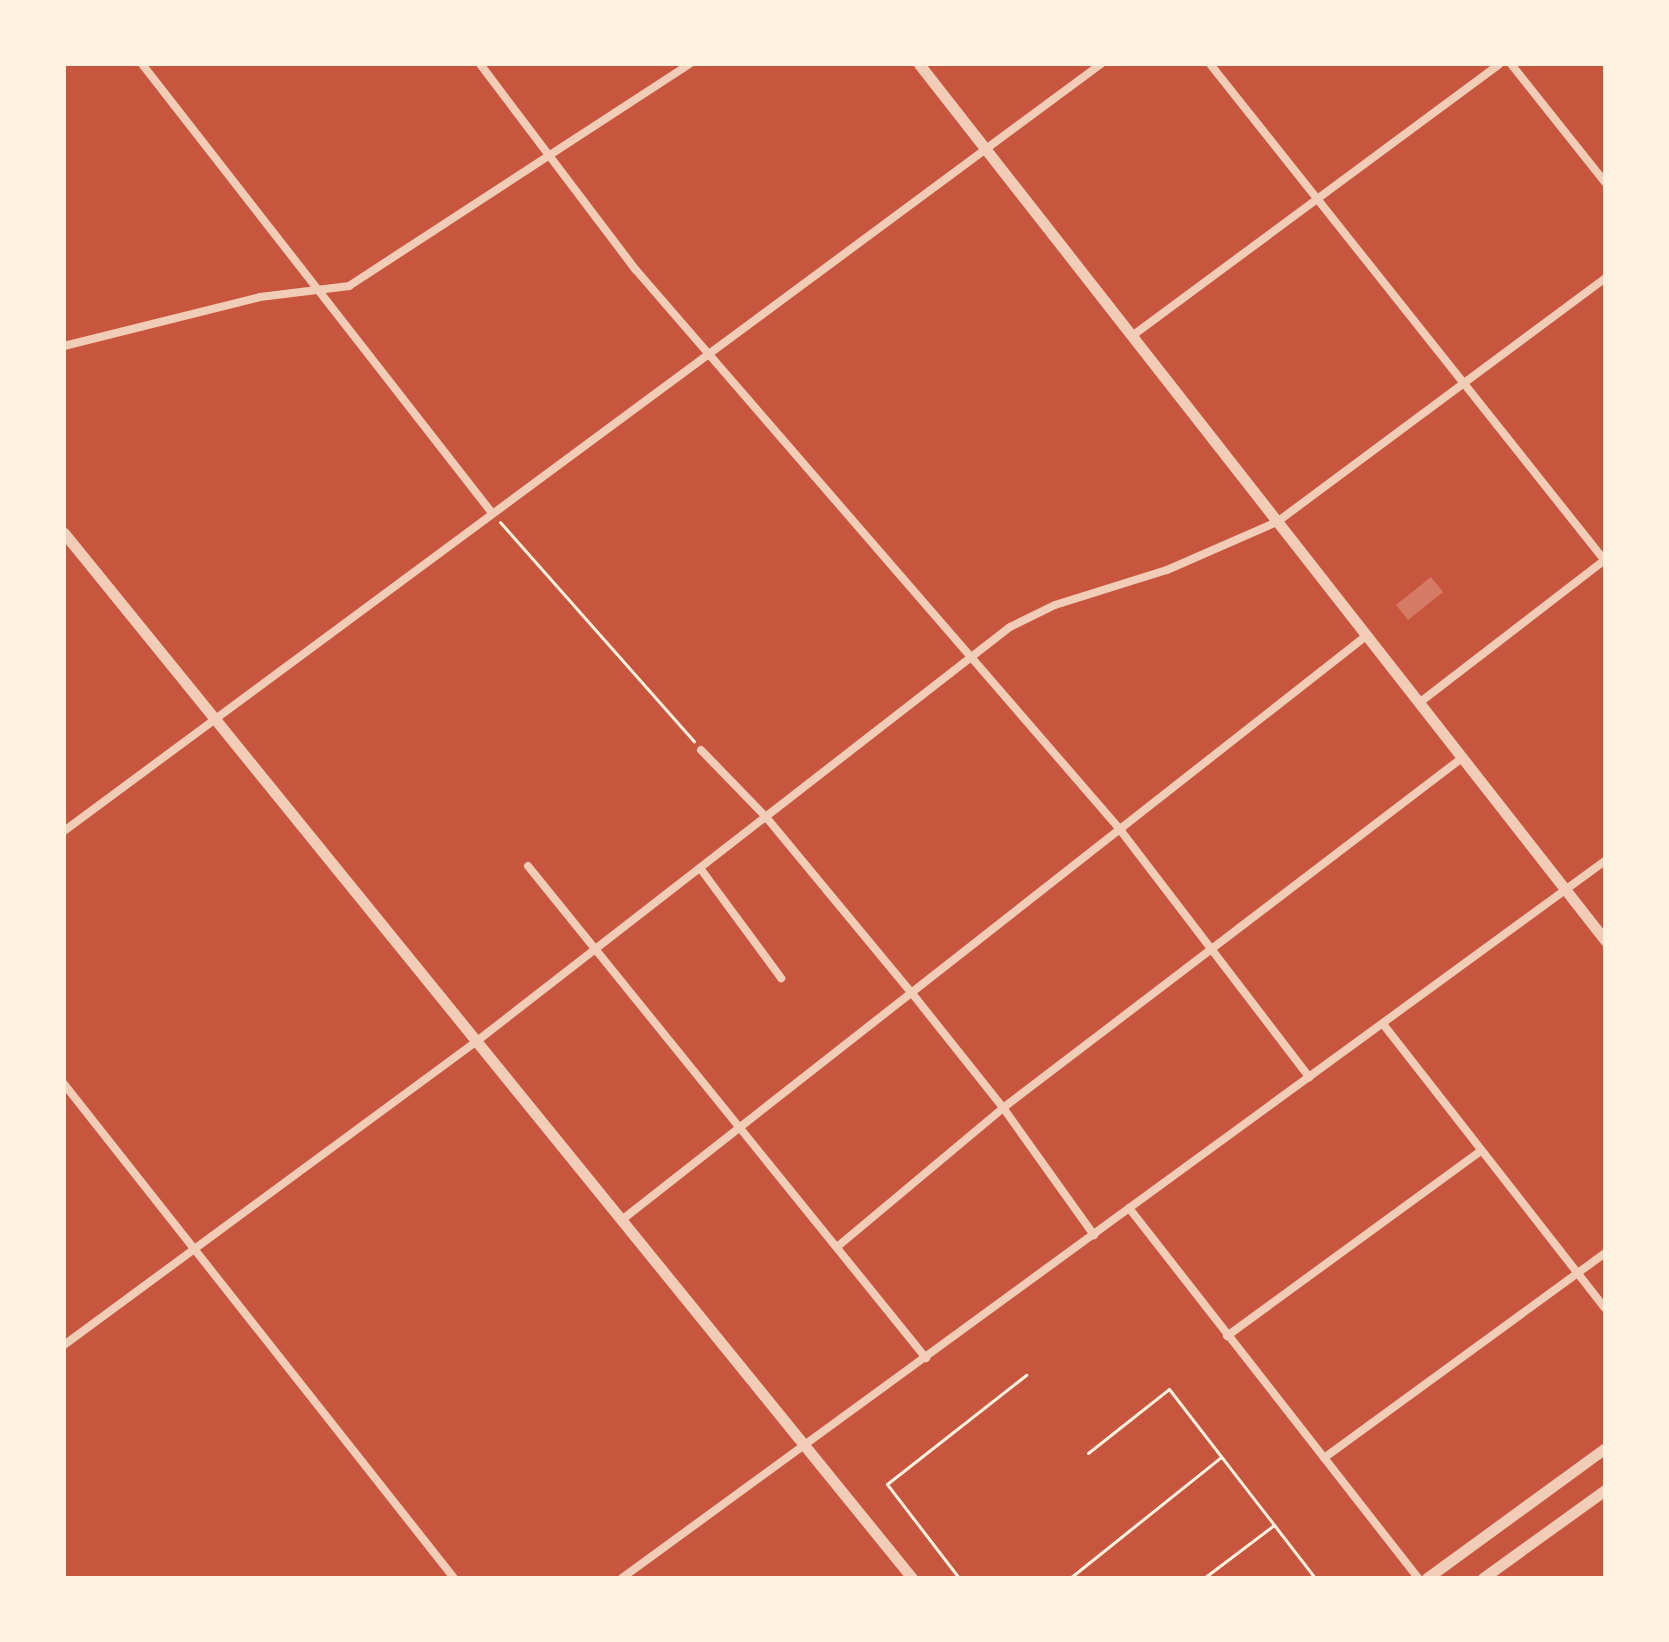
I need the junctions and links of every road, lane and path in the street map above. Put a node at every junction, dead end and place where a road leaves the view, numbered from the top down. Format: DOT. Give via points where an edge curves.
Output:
graph roads {
  1 [pos="142,64"];
  2 [pos="480,64"];
  3 [pos="690,64"];
  4 [pos="919,64"];
  5 [pos="1101,64"];
  6 [pos="1210,64"];
  7 [pos="1499,64"];
  8 [pos="1511,64"];
  9 [pos="986,149"];
  10 [pos="551,156"];
  11 [pos="1605,182"];
  12 [pos="1317,199"];
  13 [pos="1605,278"];
  14 [pos="323,292"];
  15 [pos="1132,336"];
  16 [pos="64,346"];
  17 [pos="707,356"];
  18 [pos="1461,385"];
  19 [pos="492,513"];
  20 [pos="1277,522"];
  21 [pos="64,533"];
  22 [pos="1605,560"];
  23 [pos="1366,636"];
  24 [pos="971,654"];
  25 [pos="1419,703"];
  26 [pos="214,720"];
  27 [pos="701,750"];
  28 [pos="1462,758"];
  29 [pos="766,817"];
  30 [pos="1118,827"];
  31 [pos="64,831"];
  32 [pos="1605,861"];
  33 [pos="528,866"];
  34 [pos="700,868"];
  35 [pos="1566,891"];
  36 [pos="1605,940"];
  37 [pos="598,947"];
  38 [pos="1210,949"];
  39 [pos="781,978"];
  40 [pos="911,992"];
  41 [pos="1383,1024"];
  42 [pos="477,1041"];
  43 [pos="1309,1077"];
  44 [pos="64,1084"];
  45 [pos="1004,1109"];
  46 [pos="741,1129"];
  47 [pos="1481,1151"];
  48 [pos="1129,1208"];
  49 [pos="623,1219"];
  50 [pos="1094,1235"];
  51 [pos="837,1247"];
  52 [pos="194,1251"];
  53 [pos="1605,1253"];
  54 [pos="1576,1272"];
  55 [pos="1605,1308"];
  56 [pos="1227,1336"];
  57 [pos="64,1345"];
  58 [pos="926,1358"];
  59 [pos="1026,1375"];
  60 [pos="805,1444"];
  61 [pos="1605,1448"];
  62 [pos="1088,1453"];
  63 [pos="1221,1457"];
  64 [pos="1324,1458"];
  65 [pos="1605,1490"];
  66 [pos="1274,1525"];
  67 [pos="454,1578"];
  68 [pos="622,1578"];
  69 [pos="912,1578"];
  70 [pos="959,1578"];
  71 [pos="1070,1578"];
  72 [pos="1204,1578"];
  73 [pos="1315,1578"];
  74 [pos="1418,1578"];
  75 [pos="1427,1578"];
  76 [pos="1483,1578"];
  1 -- 14 [label="street"];
  2 -- 10 [label="street"];
  3 -- 10 [label="street"];
  4 -- 9 [label="street"];
  5 -- 9 [label="street"];
  6 -- 12 [label="street"];
  7 -- 12 [label="street"];
  8 -- 11 [label="street"];
  9 -- 15 [label="street"];
  9 -- 17 [label="street"];
  10 -- 14 [label="street" via="349,286"];
  10 -- 17 [label="street"];
  12 -- 15 [label="street"];
  12 -- 18 [label="street"];
  13 -- 18 [label="street"];
  14 -- 16 [label="street" via="260,297"];
  14 -- 19 [label="street"];
  15 -- 20 [label="street"];
  17 -- 19 [label="street"];
  17 -- 24 [label="street"];
  18 -- 20 [label="street"];
  18 -- 22 [label="street"];
  19 -- 26 [label="street"];
  19 -- 27 [label="path"];
  20 -- 23 [label="street"];
  20 -- 24 [label="street" via="1167,570 1055,605"];
  21 -- 26 [label="street"];
  22 -- 25 [label="street"];
  23 -- 25 [label="street"];
  23 -- 30 [label="street"];
  24 -- 29 [label="street"];
  24 -- 30 [label="street"];
  25 -- 28 [label="street"];
  26 -- 31 [label="street"];
  26 -- 42 [label="street"];
  27 -- 29 [label="street"];
  28 -- 35 [label="street"];
  28 -- 38 [label="street"];
  29 -- 34 [label="street"];
  29 -- 40 [label="street"];
  30 -- 38 [label="street"];
  30 -- 40 [label="street"];
  32 -- 35 [label="street"];
  33 -- 37 [label="street"];
  34 -- 37 [label="street"];
  34 -- 39 [label="street"];
  35 -- 36 [label="street"];
  35 -- 41 [label="street"];
  37 -- 42 [label="street"];
  37 -- 46 [label="street"];
  38 -- 43 [label="street"];
  38 -- 45 [label="street"];
  40 -- 45 [label="street"];
  40 -- 46 [label="street"];
  41 -- 43 [label="street"];
  41 -- 47 [label="street"];
  42 -- 49 [label="street"];
  42 -- 52 [label="street"];
  43 -- 48 [label="street"];
  44 -- 52 [label="street"];
  45 -- 50 [label="street"];
  45 -- 51 [label="street"];
  46 -- 49 [label="street"];
  46 -- 51 [label="street"];
  47 -- 54 [label="street"];
  47 -- 56 [label="street"];
  48 -- 50 [label="street"];
  48 -- 56 [label="street"];
  49 -- 60 [label="street"];
  50 -- 58 [label="street"];
  51 -- 58 [label="street"];
  52 -- 57 [label="street"];
  52 -- 67 [label="street"];
  53 -- 54 [label="street"];
  54 -- 55 [label="street"];
  54 -- 64 [label="street"];
  56 -- 64 [label="street"];
  58 -- 60 [label="street"];
  59 -- 70 [label="path" via="887,1484"];
  60 -- 68 [label="street"];
  60 -- 69 [label="street"];
  61 -- 75 [label="street"];
  62 -- 63 [label="path" via="1169,1389"];
  63 -- 66 [label="path"];
  63 -- 71 [label="path"];
  64 -- 74 [label="street"];
  65 -- 76 [label="street"];
  66 -- 72 [label="path"];
  66 -- 73 [label="path"];
}
